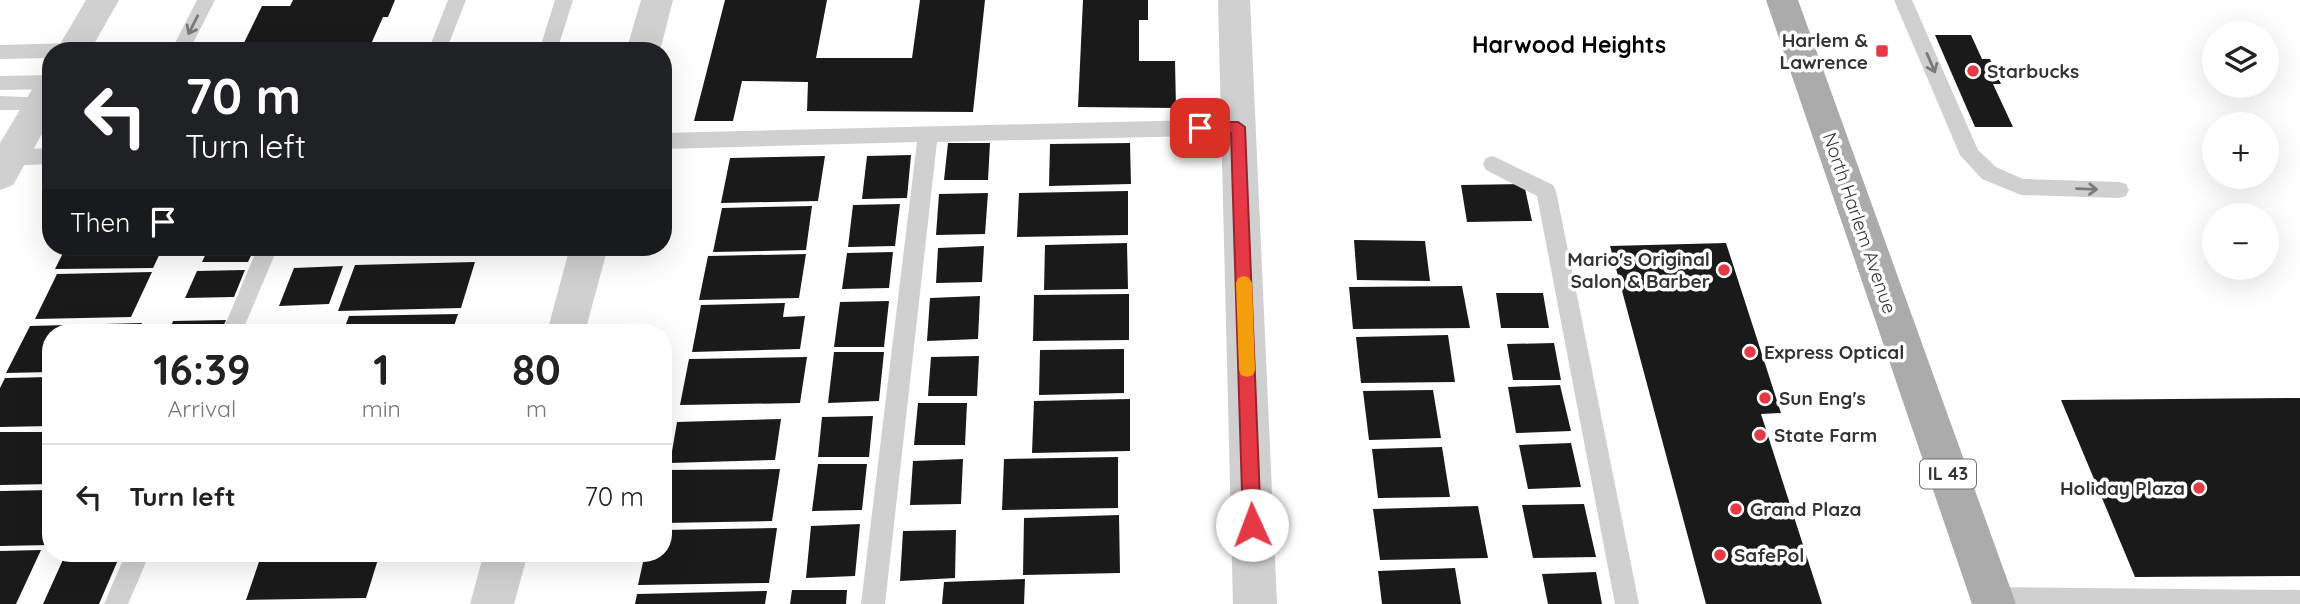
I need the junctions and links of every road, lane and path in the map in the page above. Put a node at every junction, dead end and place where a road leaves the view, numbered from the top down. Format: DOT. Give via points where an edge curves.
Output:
graph roads {
  1 [pos="103,0"];
  2 [pos="206,0"];
  3 [pos="457,0"];
  4 [pos="564,0"];
  5 [pos="657,0"];
  6 [pos="1234,0"];
  7 [pos="1782,0"];
  8 [pos="1903,0"];
  9 [pos="78,42"];
  10 [pos="185,42"];
  11 [pos="441,42"];
  12 [pos="551,42"];
  13 [pos="645,42"];
  14 [pos="42,51"];
  15 [pos="0,52"];
  16 [pos="0,83"];
  17 [pos="42,90"];
  18 [pos="42,92"];
  19 [pos="42,101"];
  20 [pos="0,103"];
  21 [pos="1238,127"];
  22 [pos="929,135"];
  23 [pos="672,141"];
  24 [pos="42,157"];
  25 [pos="3,163"];
  26 [pos="1493,164"];
  27 [pos="2119,190"];
  28 [pos="264,256"];
  29 [pos="587,256"];
  30 [pos="235,324"];
  31 [pos="568,324"];
  32 [pos="134,562"];
  33 [pos="504,562"];
  34 [pos="1993,602"];
  35 [pos="2300,602"];
  36 [pos="116,604"];
  37 [pos="492,604"];
  38 [pos="873,604"];
  39 [pos="1255,604"];
  40 [pos="1627,604"];
  1 -- 9 [label="street"];
  2 -- 10 [label="lane, one-way"];
  3 -- 11 [label="lane"];
  4 -- 12 [label="lane"];
  5 -- 13 [label="street"];
  6 -- 21 [label="street"];
  7 -- 34 [label="main road, North Harlem Avenue / IL 43"];
  8 -- 27 [label="lane, one-way" via="1970,155 1989,173 2021,187"];
  14 -- 15 [label="lane"];
  16 -- 17 [label="lane"];
  18 -- 20 [label="lane"];
  19 -- 25 [label="street"];
  21 -- 22 [label="lane"];
  21 -- 39 [label="street"];
  22 -- 23 [label="lane"];
  22 -- 38 [label="lane"];
  24 -- 25 [label="lane"];
  26 -- 40 [label="lane" via="1546,191"];
  28 -- 30 [label="lane"];
  29 -- 31 [label="street"];
  32 -- 36 [label="lane"];
  33 -- 37 [label="street"];
  34 -- 35 [label="lane"];
}
